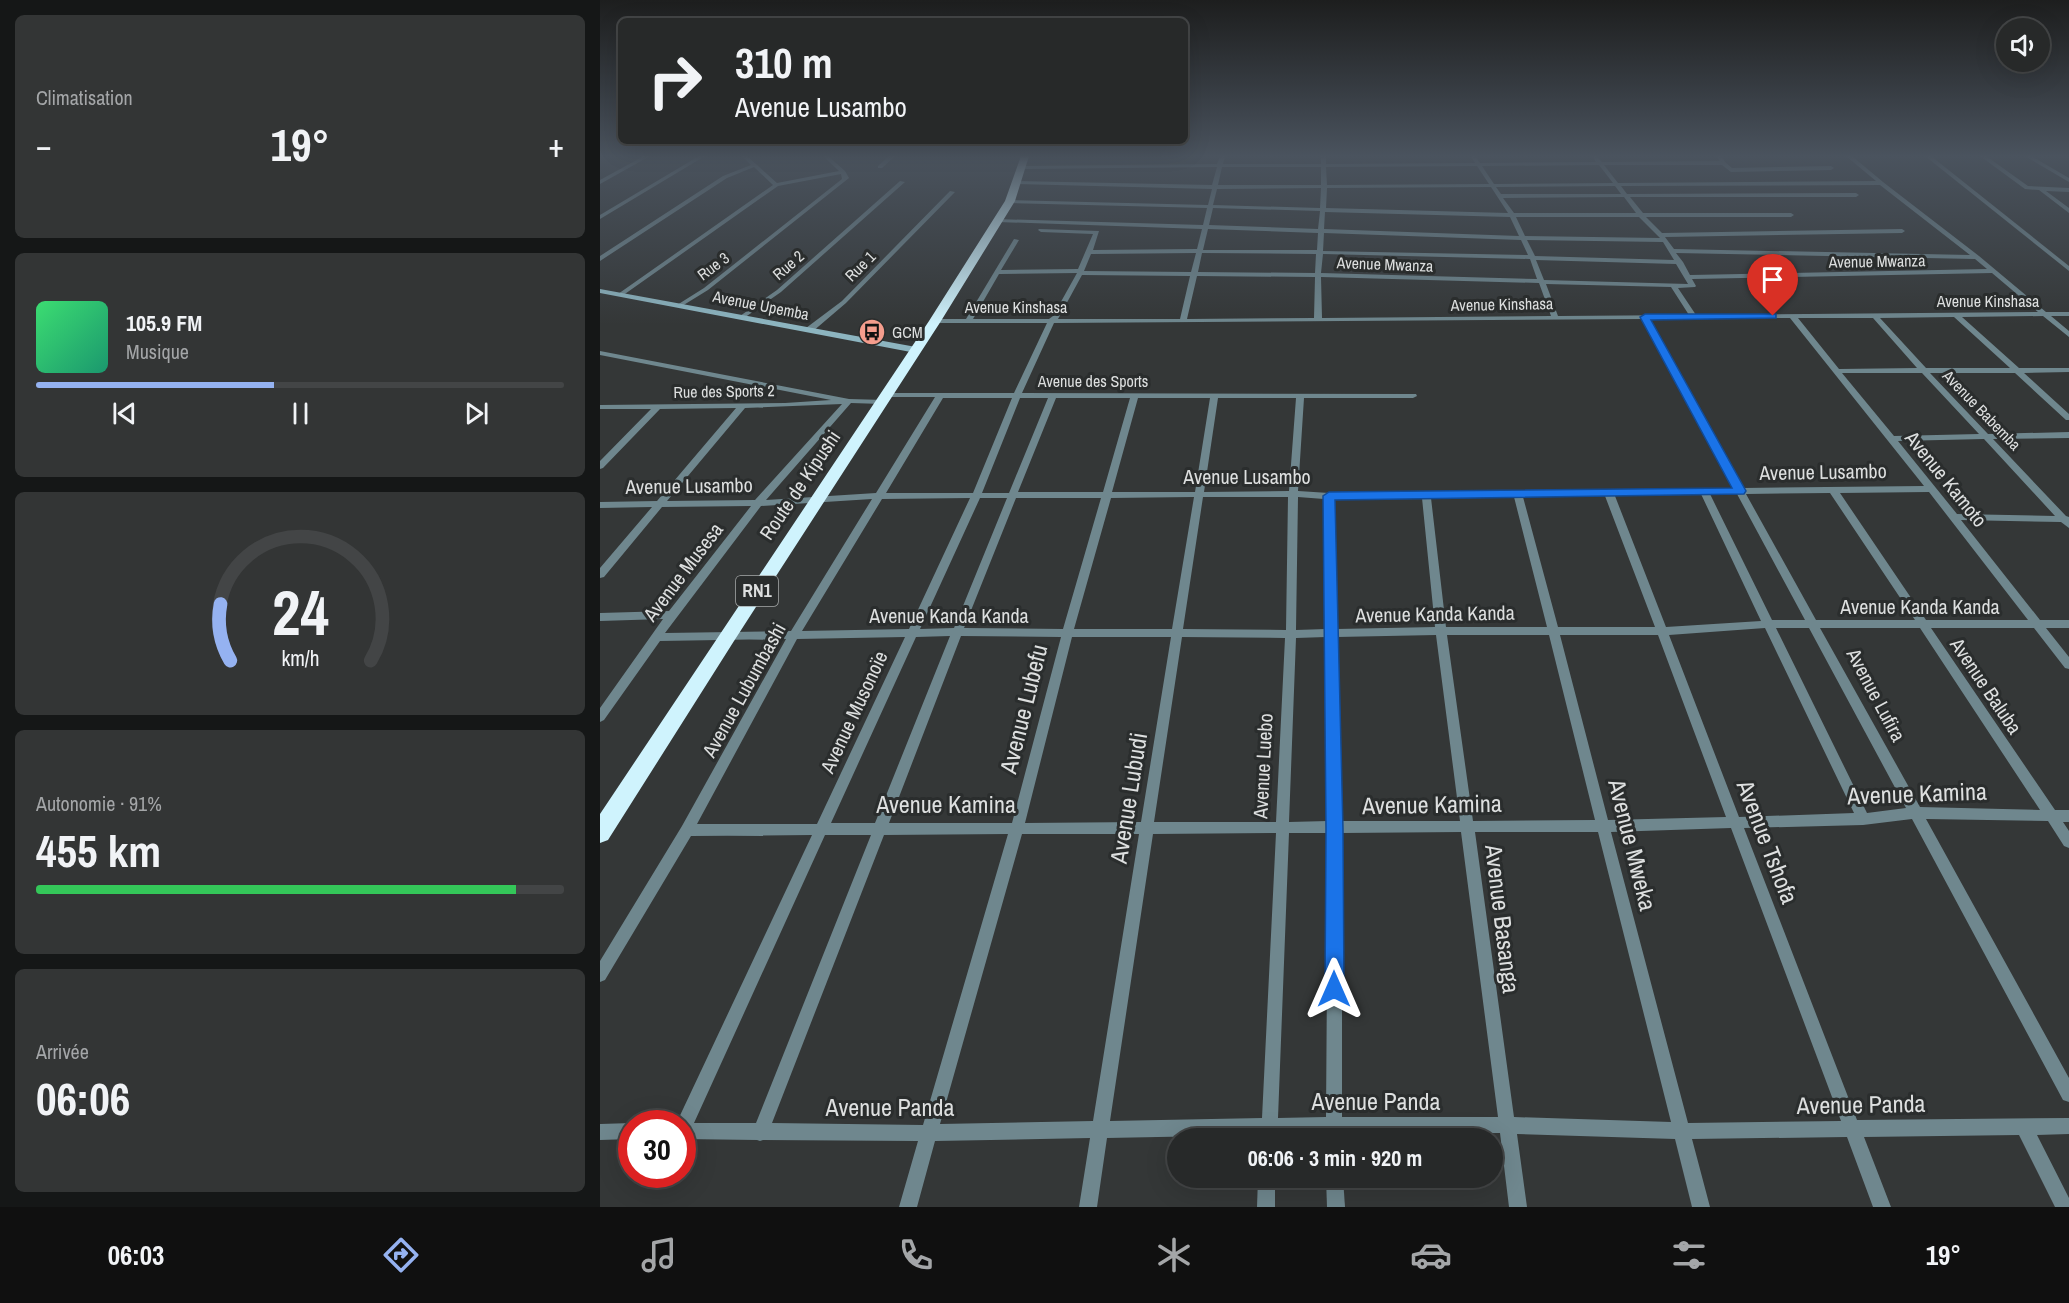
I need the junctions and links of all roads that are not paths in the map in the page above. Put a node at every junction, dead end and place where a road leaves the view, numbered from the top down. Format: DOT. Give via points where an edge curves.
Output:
graph roads {
  1 [pos="671,212"];
  2 [pos="736,212"];
  3 [pos="799,212"];
  4 [pos="868,212"];
  5 [pos="932,212"];
  6 [pos="1003,212"];
  7 [pos="1209,212"];
  8 [pos="1323,212"];
  9 [pos="1459,212"];
  10 [pos="1919,212"];
  11 [pos="1998,212"];
  12 [pos="1512,214"];
  13 [pos="1640,214"];
  14 [pos="1791,215"];
  15 [pos="998,220"];
  16 [pos="1206,226"];
  17 [pos="1041,230"];
  18 [pos="1322,231"];
  19 [pos="1902,231"];
  20 [pos="1663,237"];
  21 [pos="1524,238"];
  22 [pos="1016,240"];
  23 [pos="1199,250"];
  24 [pos="1089,252"];
  25 [pos="1320,252"];
  26 [pos="1673,252"];
  27 [pos="1977,257"];
  28 [pos="1532,258"];
  29 [pos="600,259"];
  30 [pos="1680,262"];
  31 [pos="2069,269"];
  32 [pos="1994,271"];
  33 [pos="999,272"];
  34 [pos="1080,272"];
  35 [pos="1195,274"];
  36 [pos="1318,275"];
  37 [pos="1688,277"];
  38 [pos="1542,282"];
  39 [pos="1674,287"];
  40 [pos="600,291"];
  41 [pos="620,295"];
  42 [pos="680,305"];
  43 [pos="1955,314"];
  44 [pos="2041,314"];
  45 [pos="2069,314"];
  46 [pos="1874,315"];
  47 [pos="1692,316"];
  48 [pos="1792,316"];
  49 [pos="742,317"];
  50 [pos="1555,317"];
  51 [pos="1645,317"];
  52 [pos="1318,319"];
  53 [pos="1052,320"];
  54 [pos="935,321"];
  55 [pos="968,321"];
  56 [pos="1183,321"];
  57 [pos="809,330"];
  58 [pos="2069,335"];
  59 [pos="916,350"];
  60 [pos="600,353"];
  61 [pos="1923,370"];
  62 [pos="2017,370"];
  63 [pos="2069,370"];
  64 [pos="1835,371"];
  65 [pos="941,395"];
  66 [pos="1300,395"];
  67 [pos="1017,396"];
  68 [pos="1053,396"];
  69 [pos="1135,396"];
  70 [pos="1214,396"];
  71 [pos="1413,396"];
  72 [pos="884,398"];
  73 [pos="849,401"];
  74 [pos="743,405"];
  75 [pos="600,407"];
  76 [pos="657,407"];
  77 [pos="2069,418"];
  78 [pos="2069,435"];
  79 [pos="1987,437"];
  80 [pos="1891,439"];
  81 [pos="600,466"];
  82 [pos="1930,489"];
  83 [pos="1833,490"];
  84 [pos="1740,491"];
  85 [pos="1704,492"];
  86 [pos="1610,493"];
  87 [pos="1293,494"];
  88 [pos="1426,494"];
  89 [pos="1518,494"];
  90 [pos="1106,495"];
  91 [pos="1198,495"];
  92 [pos="879,496"];
  93 [pos="976,496"];
  94 [pos="1011,496"];
  95 [pos="1329,496"];
  96 [pos="817,499"];
  97 [pos="758,503"];
  98 [pos="600,505"];
  99 [pos="659,505"];
  100 [pos="1954,517"];
  101 [pos="2067,521"];
  102 [pos="600,575"];
  103 [pos="672,615"];
  104 [pos="600,617"];
  105 [pos="1769,624"];
  106 [pos="2036,624"];
  107 [pos="2069,624"];
  108 [pos="1924,625"];
  109 [pos="1814,626"];
  110 [pos="1441,631"];
  111 [pos="1662,631"];
  112 [pos="1553,632"];
  113 [pos="956,633"];
  114 [pos="911,634"];
  115 [pos="1067,634"];
  116 [pos="1177,634"];
  117 [pos="1291,634"];
  118 [pos="1331,634"];
  119 [pos="794,635"];
  120 [pos="726,636"];
  121 [pos="656,637"];
  122 [pos="2069,665"];
  123 [pos="600,717"];
  124 [pos="1916,813"];
  125 [pos="2051,815"];
  126 [pos="2069,816"];
  127 [pos="1863,819"];
  128 [pos="1735,822"];
  129 [pos="1467,826"];
  130 [pos="1605,826"];
  131 [pos="1017,827"];
  132 [pos="1148,827"];
  133 [pos="1283,827"];
  134 [pos="822,828"];
  135 [pos="882,828"];
  136 [pos="1335,829"];
  137 [pos="687,830"];
  138 [pos="600,833"];
  139 [pos="2069,842"];
  140 [pos="600,975"];
  141 [pos="2069,1094"];
  142 [pos="691,1110"];
  143 [pos="1506,1125"];
  144 [pos="2069,1126"];
  145 [pos="2024,1127"];
  146 [pos="1269,1128"];
  147 [pos="1334,1128"];
  148 [pos="1442,1128"];
  149 [pos="1100,1129"];
  150 [pos="1852,1129"];
  151 [pos="696,1130"];
  152 [pos="1167,1130"];
  153 [pos="618,1131"];
  154 [pos="1681,1131"];
  155 [pos="600,1132"];
  156 [pos="760,1132"];
  157 [pos="930,1133"];
  158 [pos="1267,1188"];
  159 [pos="1335,1188"];
  160 [pos="908,1207"];
  161 [pos="1088,1207"];
  162 [pos="1266,1207"];
  163 [pos="1336,1207"];
  164 [pos="1518,1207"];
  165 [pos="1701,1207"];
  166 [pos="1882,1207"];
  167 [pos="2064,1207"];
  1 -- 29 [label="street"];
  2 -- 41 [label="street"];
  3 -- 42 [label="street, Rue 3" via="706,289"];
  4 -- 49 [label="street, Rue 2" via="779,291"];
  5 -- 57 [label="street, Rue 1" via="844,302"];
  6 -- 15 [label="highway, Route de Kipushi / RN1"];
  7 -- 16 [label="street"];
  8 -- 18 [label="street"];
  9 -- 12 [label="street"];
  10 -- 27 [label="street"];
  11 -- 31 [label="street"];
  12 -- 13 [label="street"];
  12 -- 21 [label="street"];
  13 -- 14 [label="street"];
  13 -- 20 [label="street"];
  15 -- 16 [label="street"];
  15 -- 54 [label="highway, Route de Kipushi / RN1"];
  16 -- 18 [label="street"];
  16 -- 23 [label="street"];
  17 -- 24 [label="street, Avenue Musonoïe" via="1097,231"];
  18 -- 21 [label="street"];
  18 -- 25 [label="street"];
  19 -- 20 [label="street"];
  20 -- 21 [label="street"];
  20 -- 26 [label="street"];
  21 -- 28 [label="street"];
  22 -- 33 [label="street"];
  23 -- 24 [label="street"];
  23 -- 25 [label="street"];
  23 -- 35 [label="street"];
  24 -- 34 [label="street, Avenue Musonoïe"];
  25 -- 28 [label="street"];
  25 -- 36 [label="street"];
  26 -- 27 [label="street"];
  26 -- 30 [label="street"];
  27 -- 32 [label="street"];
  28 -- 30 [label="street"];
  28 -- 38 [label="street"];
  30 -- 37 [label="street"];
  32 -- 37 [label="street, Avenue Mwanza"];
  32 -- 44 [label="street"];
  33 -- 34 [label="street, Avenue Mwanza"];
  33 -- 55 [label="street"];
  34 -- 35 [label="street, Avenue Mwanza"];
  34 -- 53 [label="street, Avenue Musonoïe"];
  35 -- 36 [label="street, Avenue Mwanza"];
  35 -- 56 [label="street"];
  36 -- 38 [label="street, Avenue Mwanza"];
  36 -- 52 [label="street"];
  37 -- 39 [label="street, Avenue Mwanza" via="1693,285"];
  38 -- 39 [label="street, Avenue Mwanza"];
  38 -- 50 [label="street"];
  39 -- 47 [label="street"];
  40 -- 41 [label="street, Avenue Upemba"];
  41 -- 42 [label="street, Avenue Upemba"];
  42 -- 49 [label="street, Avenue Upemba"];
  43 -- 44 [label="street, Avenue Kinshasa"];
  43 -- 46 [label="street, Avenue Kinshasa"];
  43 -- 62 [label="street"];
  44 -- 45 [label="street, Avenue Kinshasa"];
  44 -- 58 [label="street"];
  46 -- 48 [label="street, Avenue Kinshasa"];
  46 -- 61 [label="street, Avenue Babemba"];
  47 -- 48 [label="street, Avenue Kinshasa"];
  47 -- 51 [label="street, Avenue Kinshasa"];
  48 -- 64 [label="street, Avenue Kamoto"];
  49 -- 57 [label="street, Avenue Upemba"];
  50 -- 51 [label="street, Avenue Kinshasa"];
  50 -- 52 [label="street, Avenue Kinshasa"];
  51 -- 84 [label="street, Avenue Lufira"];
  52 -- 56 [label="street, Avenue Kinshasa"];
  53 -- 55 [label="street, Avenue Kinshasa"];
  53 -- 56 [label="street, Avenue Kinshasa"];
  53 -- 67 [label="street, Avenue Musonoïe"];
  54 -- 55 [label="street, Avenue Kinshasa"];
  54 -- 59 [label="highway, Route de Kipushi / RN1"];
  57 -- 59 [label="street, Avenue Upemba"];
  59 -- 72 [label="highway, Route de Kipushi / RN1"];
  60 -- 73 [label="street, Avenue des Sports"];
  61 -- 62 [label="street"];
  61 -- 64 [label="street"];
  61 -- 79 [label="street, Avenue Babemba"];
  62 -- 63 [label="street"];
  62 -- 77 [label="street"];
  64 -- 80 [label="street, Avenue Kamoto"];
  65 -- 67 [label="street, Avenue des Sports"];
  65 -- 72 [label="street, Avenue des Sports"];
  65 -- 92 [label="street, Avenue Lubumbashi"];
  66 -- 70 [label="street, Avenue des Sports"];
  66 -- 71 [label="street, Avenue des Sports"];
  66 -- 87 [label="street, Avenue Luebo"];
  67 -- 68 [label="street, Avenue des Sports"];
  67 -- 93 [label="street, Avenue Musonoïe"];
  68 -- 69 [label="street, Avenue des Sports"];
  68 -- 94 [label="street"];
  69 -- 70 [label="street, Avenue des Sports"];
  69 -- 90 [label="street, Avenue Lubefu"];
  70 -- 91 [label="street, Avenue Lubudi"];
  72 -- 73 [label="street, Avenue des Sports"];
  72 -- 96 [label="highway, Route de Kipushi / RN1"];
  73 -- 74 [label="street, Rue des Sports 2"];
  73 -- 97 [label="street, Avenue Musesa"];
  74 -- 76 [label="street, Rue des Sports 2"];
  74 -- 99 [label="street"];
  75 -- 76 [label="street, Rue des Sports 2"];
  76 -- 81 [label="street"];
  78 -- 79 [label="street"];
  79 -- 80 [label="street"];
  79 -- 101 [label="street, Avenue Babemba"];
  80 -- 82 [label="street, Avenue Kamoto"];
  82 -- 83 [label="street, Avenue Lusambo"];
  82 -- 100 [label="street, Avenue Kamoto"];
  83 -- 84 [label="street, Avenue Lusambo"];
  83 -- 108 [label="street, Avenue Baluba"];
  84 -- 85 [label="street, Avenue Lusambo"];
  84 -- 109 [label="street, Avenue Lufira"];
  85 -- 86 [label="street, Avenue Lusambo"];
  85 -- 105 [label="street"];
  86 -- 89 [label="street, Avenue Lusambo"];
  86 -- 111 [label="street, Avenue Tshofa"];
  87 -- 91 [label="street, Avenue Lusambo"];
  87 -- 95 [label="street, Avenue Lusambo"];
  87 -- 117 [label="street, Avenue Luebo"];
  88 -- 89 [label="street, Avenue Lusambo"];
  88 -- 95 [label="street, Avenue Lusambo"];
  88 -- 110 [label="street, Avenue Basanga"];
  89 -- 112 [label="street, Avenue Mweka"];
  90 -- 91 [label="street, Avenue Lusambo"];
  90 -- 94 [label="street, Avenue Lusambo"];
  90 -- 115 [label="street, Avenue Lubefu"];
  91 -- 116 [label="street, Avenue Lubudi"];
  92 -- 93 [label="street, Avenue Lusambo"];
  92 -- 96 [label="street, Avenue Lusambo"];
  92 -- 119 [label="street, Avenue Lubumbashi"];
  93 -- 94 [label="street, Avenue Lusambo"];
  93 -- 114 [label="street, Avenue Musonoïe"];
  94 -- 113 [label="street"];
  95 -- 118 [label="street"];
  96 -- 97 [label="street, Avenue Lusambo"];
  96 -- 120 [label="highway, Route de Kipushi / RN1"];
  97 -- 99 [label="street, Avenue Lusambo"];
  97 -- 103 [label="street, Avenue Musesa"];
  98 -- 99 [label="street, Avenue Lusambo"];
  99 -- 102 [label="street"];
  100 -- 101 [label="street"];
  100 -- 106 [label="street, Avenue Kamoto"];
  103 -- 104 [label="street"];
  103 -- 121 [label="street, Avenue Musesa"];
  105 -- 109 [label="street, Avenue Kanda Kanda"];
  105 -- 111 [label="street, Avenue Kanda Kanda"];
  105 -- 127 [label="street"];
  106 -- 107 [label="street, Avenue Kanda Kanda"];
  106 -- 108 [label="street, Avenue Kanda Kanda"];
  106 -- 122 [label="street, Avenue Kamoto"];
  108 -- 109 [label="street, Avenue Kanda Kanda"];
  108 -- 125 [label="street, Avenue Baluba"];
  109 -- 124 [label="street, Avenue Lufira"];
  110 -- 112 [label="street, Avenue Kanda Kanda"];
  110 -- 118 [label="street, Avenue Kanda Kanda"];
  110 -- 129 [label="street, Avenue Basanga"];
  111 -- 112 [label="street, Avenue Kanda Kanda"];
  111 -- 128 [label="street, Avenue Tshofa"];
  112 -- 130 [label="street, Avenue Mweka"];
  113 -- 114 [label="street, Avenue Kanda Kanda"];
  113 -- 115 [label="street, Avenue Kanda Kanda"];
  113 -- 135 [label="street"];
  114 -- 119 [label="street, Avenue Kanda Kanda"];
  114 -- 134 [label="street, Avenue Musonoïe"];
  115 -- 116 [label="street, Avenue Kanda Kanda"];
  115 -- 131 [label="street, Avenue Lubefu"];
  116 -- 117 [label="street, Avenue Kanda Kanda"];
  116 -- 132 [label="street, Avenue Lubudi"];
  117 -- 118 [label="street, Avenue Kanda Kanda"];
  117 -- 133 [label="street, Avenue Luebo"];
  118 -- 136 [label="street"];
  119 -- 120 [label="street, Avenue Kanda Kanda"];
  119 -- 137 [label="street, Avenue Lubumbashi"];
  120 -- 121 [label="street, Avenue Kanda Kanda"];
  120 -- 138 [label="highway, Route de Kipushi / RN1"];
  121 -- 123 [label="street, Avenue Musesa"];
  124 -- 125 [label="street, Avenue Kamina"];
  124 -- 127 [label="street, Avenue Kamina"];
  124 -- 141 [label="street, Avenue Lufira"];
  125 -- 126 [label="street, Avenue Kamina"];
  125 -- 139 [label="street, Avenue Baluba"];
  127 -- 128 [label="street, Avenue Kamina"];
  128 -- 130 [label="street, Avenue Kamina"];
  128 -- 150 [label="street, Avenue Tshofa"];
  129 -- 130 [label="street, Avenue Kamina"];
  129 -- 136 [label="street, Avenue Kamina"];
  129 -- 143 [label="street, Avenue Basanga"];
  130 -- 154 [label="street, Avenue Mweka"];
  131 -- 132 [label="street, Avenue Kamina"];
  131 -- 135 [label="street, Avenue Kamina"];
  131 -- 157 [label="street, Avenue Lubefu"];
  132 -- 133 [label="street, Avenue Kamina"];
  132 -- 149 [label="street, Avenue Lubudi"];
  133 -- 136 [label="street, Avenue Kamina"];
  133 -- 146 [label="street, Avenue Luebo"];
  134 -- 135 [label="street, Avenue Kamina"];
  134 -- 137 [label="street, Avenue Kamina"];
  134 -- 142 [label="street, Avenue Musonoïe"];
  135 -- 156 [label="street"];
  136 -- 147 [label="street"];
  137 -- 140 [label="street, Avenue Lubumbashi"];
  143 -- 148 [label="street, Avenue Panda"];
  143 -- 154 [label="street, Avenue Panda"];
  143 -- 164 [label="street, Avenue Basanga"];
  144 -- 145 [label="street, Avenue Panda"];
  145 -- 150 [label="street, Avenue Panda"];
  145 -- 167 [label="street"];
  149 -- 152 [label="street, Avenue Panda"];
  149 -- 157 [label="street, Avenue Panda"];
  149 -- 161 [label="street, Avenue Lubudi"];
  150 -- 154 [label="street, Avenue Panda"];
  150 -- 166 [label="street, Avenue Tshofa"];
  151 -- 156 [label="street, Avenue Panda"];
  153 -- 155 [label="street"];
  154 -- 165 [label="street, Avenue Mweka"];
  156 -- 157 [label="street, Avenue Panda"];
  157 -- 160 [label="street, Avenue Lubefu"];
  158 -- 162 [label="street"];
  159 -- 163 [label="street"];
}
